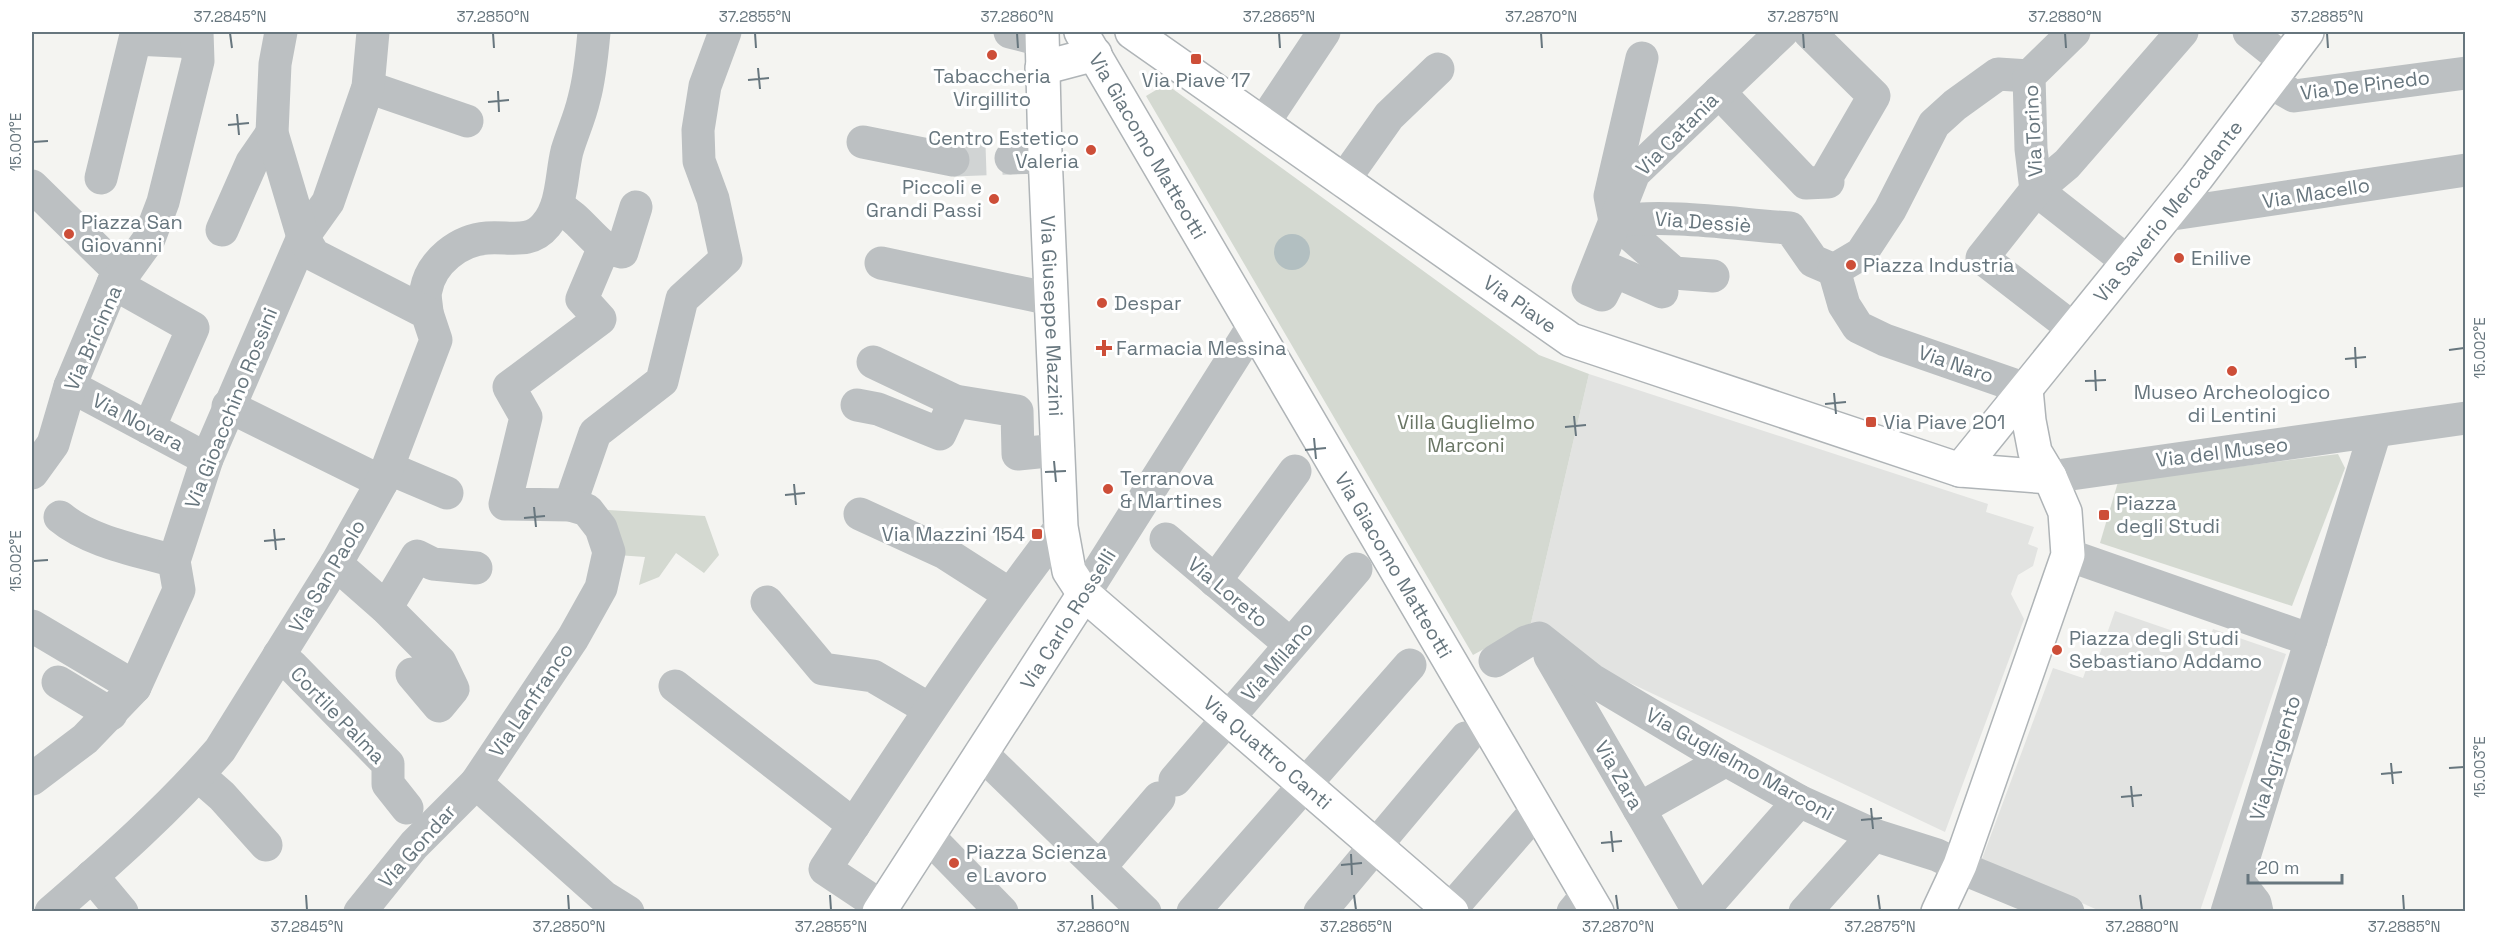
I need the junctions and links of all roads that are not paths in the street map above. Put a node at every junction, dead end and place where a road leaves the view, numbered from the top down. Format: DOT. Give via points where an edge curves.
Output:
graph roads {
  1 [pos="280,32"];
  2 [pos="373,32"];
  3 [pos="594,32"];
  4 [pos="725,32"];
  5 [pos="1010,32"];
  6 [pos="1132,32"];
  7 [pos="1324,32"];
  8 [pos="1782,32"];
  9 [pos="1809,32"];
  10 [pos="2182,32"];
  11 [pos="2249,32"];
  12 [pos="2307,32"];
  13 [pos="2069,34"];
  14 [pos="197,37"];
  15 [pos="1088,43"];
  16 [pos="1042,47"];
  17 [pos="1642,58"];
  18 [pos="1438,69"];
  19 [pos="2276,71"];
  20 [pos="2466,73"];
  21 [pos="2028,76"];
  22 [pos="368,87"];
  23 [pos="1719,92"];
  24 [pos="467,121"];
  25 [pos="1263,122"];
  26 [pos="272,133"];
  27 [pos="863,142"];
  28 [pos="1045,157"];
  29 [pos="1011,158"];
  30 [pos="953,160"];
  31 [pos="2466,170"];
  32 [pos="101,178"];
  33 [pos="1342,181"];
  34 [pos="32,186"];
  35 [pos="2036,190"];
  36 [pos="557,206"];
  37 [pos="636,207"];
  38 [pos="2166,215"];
  39 [pos="1616,221"];
  40 [pos="222,230"];
  41 [pos="303,237"];
  42 [pos="603,247"];
  43 [pos="2128,262"];
  44 [pos="881,264"];
  45 [pos="1834,270"];
  46 [pos="1713,276"];
  47 [pos="118,279"];
  48 [pos="1662,292"];
  49 [pos="1051,299"];
  50 [pos="427,313"];
  51 [pos="1254,325"];
  52 [pos="2074,329"];
  53 [pos="873,362"];
  54 [pos="70,386"];
  55 [pos="2026,389"];
  56 [pos="955,401"];
  57 [pos="857,405"];
  58 [pos="228,406"];
  59 [pos="2466,418"];
  60 [pos="149,428"];
  61 [pos="2375,432"];
  62 [pos="1058,450"];
  63 [pos="207,459"];
  64 [pos="1960,470"];
  65 [pos="1295,471"];
  66 [pos="32,473"];
  67 [pos="385,475"];
  68 [pos="2050,477"];
  69 [pos="447,493"];
  70 [pos="570,505"];
  71 [pos="860,514"];
  72 [pos="60,517"];
  73 [pos="1062,527"];
  74 [pos="1166,539"];
  75 [pos="2068,555"];
  76 [pos="174,561"];
  77 [pos="336,564"];
  78 [pos="476,568"];
  79 [pos="1356,569"];
  80 [pos="1215,581"];
  81 [pos="1009,594"];
  82 [pos="1084,594"];
  83 [pos="767,602"];
  84 [pos="386,608"];
  85 [pos="32,626"];
  86 [pos="1539,638"];
  87 [pos="2311,640"];
  88 [pos="1290,644"];
  89 [pos="279,655"];
  90 [pos="1495,661"];
  91 [pos="1410,665"];
  92 [pos="412,674"];
  93 [pos="58,682"];
  94 [pos="675,686"];
  95 [pos="135,687"];
  96 [pos="929,709"];
  97 [pos="111,714"];
  98 [pos="1228,718"];
  99 [pos="1466,738"];
  100 [pos="981,753"];
  101 [pos="1726,760"];
  102 [pos="198,775"];
  103 [pos="32,779"];
  104 [pos="476,783"];
  105 [pos="1305,785"];
  106 [pos="1799,801"];
  107 [pos="407,808"];
  108 [pos="1537,810"];
  109 [pos="1639,810"];
  110 [pos="854,825"];
  111 [pos="927,835"];
  112 [pos="1874,835"];
  113 [pos="266,845"];
  114 [pos="1376,846"];
  115 [pos="1960,865"];
  116 [pos="1100,867"];
  117 [pos="92,876"];
  118 [pos="2238,881"];
  119 [pos="1586,906"];
  120 [pos="607,907"];
  121 [pos="880,909"];
  122 [pos="1451,911"];
  123 [pos="51,912"];
  124 [pos="122,912"];
  125 [pos="360,912"];
  126 [pos="1002,912"];
  127 [pos="1144,912"];
  128 [pos="1193,912"];
  129 [pos="1320,912"];
  130 [pos="1700,912"];
  131 [pos="1805,912"];
  132 [pos="1938,912"];
  133 [pos="2068,912"];
  134 [pos="2227,912"];
  135 [pos="2257,912"];
  1 -- 26 [label="street" via="274,64"];
  2 -- 22 [label="street, Via Gioacchino Rossini"];
  3 -- 36 [label="street" via="585,98 567,152"];
  4 -- 70 [label="street" via="705,86 698,130 699,161 726,260 682,299 662,381 595,434"];
  5 -- 16 [label="street"];
  6 -- 25 [label="main road, Via Piave"];
  7 -- 25 [label="street"];
  8 -- 23 [label="street, Via Catania"];
  9 -- 23 [label="street" via="1874,96 1827,177 1828,182 1806,183"];
  10 -- 35 [label="street" via="2067,164"];
  11 -- 19 [label="street, Via De Pinedo"];
  12 -- 19 [label="main road, Via Saverio Mercadante"];
  13 -- 21 [label="street, Via Torino"];
  14 -- 32 [label="street" via="135,39"];
  14 -- 47 [label="street, Via Bricinna" via="198,61 163,201 149,239"];
  15 -- 16 [label="main road"];
  15 -- 51 [label="main road, Via Giacomo Matteotti"];
  16 -- 28 [label="main road, Via Giuseppe Mazzini"];
  17 -- 39 [label="street" via="1610,196"];
  18 -- 33 [label="street" via="1389,116"];
  19 -- 20 [label="street, Via De Pinedo" via="2294,96"];
  19 -- 38 [label="main road, Via Saverio Mercadante"];
  21 -- 35 [label="street, Via Torino"];
  21 -- 45 [label="street" via="1998,74 1934,124 1890,210 1861,254"];
  22 -- 24 [label="street"];
  22 -- 41 [label="street, Via Gioacchino Rossini" via="327,202"];
  23 -- 39 [label="street, Via Catania" via="1634,173"];
  25 -- 33 [label="main road, Via Piave"];
  26 -- 40 [label="street" via="252,162"];
  26 -- 41 [label="street"];
  27 -- 30 [label="street"];
  28 -- 29 [label="street"];
  28 -- 49 [label="main road, Via Giuseppe Mazzini"];
  31 -- 38 [label="street, Via Macello"];
  33 -- 64 [label="main road, Via Piave" via="1571,340"];
  34 -- 47 [label="street"];
  35 -- 43 [label="street"];
  35 -- 52 [label="street, Via Torino" via="1982,258"];
  36 -- 42 [label="street" via="572,214"];
  36 -- 50 [label="street, Via San Paolo" via="546,225 522,240 472,240 453,250 430,276 425,292"];
  37 -- 42 [label="street" via="622,252"];
  38 -- 43 [label="main road, Via Saverio Mercadante"];
  39 -- 45 [label="street, Via Dessiè" via="1676,219 1790,228 1814,261"];
  39 -- 46 [label="street" via="1674,273"];
  39 -- 48 [label="street, Via Catania" via="1588,289 1602,296 1614,271"];
  41 -- 50 [label="street" via="314,255"];
  41 -- 58 [label="street, Via Gioacchino Rossini"];
  42 -- 70 [label="street" via="582,299 600,320 509,387 526,417 505,504"];
  43 -- 52 [label="main road, Via Saverio Mercadante"];
  44 -- 49 [label="street"];
  45 -- 55 [label="street, Via Naro" via="1844,305 1857,327"];
  47 -- 54 [label="street, Via Bricinna"];
  47 -- 60 [label="street" via="193,328"];
  49 -- 62 [label="main road, Via Giuseppe Mazzini"];
  50 -- 67 [label="street, Via San Paolo" via="435,340"];
  51 -- 82 [label="street, Via Carlo Rosselli"];
  51 -- 108 [label="main road, Via Giacomo Matteotti"];
  52 -- 55 [label="main road, Via Saverio Mercadante"];
  53 -- 56 [label="street"];
  54 -- 60 [label="street, Via Novara"];
  54 -- 66 [label="street, Via Bricinna" via="53,444"];
  55 -- 64 [label="main road, Via Saverio Mercadante"];
  55 -- 68 [label="main road" via="2035,452"];
  56 -- 57 [label="street" via="940,434 878,409"];
  56 -- 62 [label="street" via="1017,411 1018,454"];
  58 -- 63 [label="street, Via Gioacchino Rossini"];
  58 -- 67 [label="street"];
  59 -- 61 [label="street, Via del Museo"];
  60 -- 63 [label="street, Via Novara"];
  61 -- 68 [label="street, Via del Museo"];
  61 -- 87 [label="street, Via Agrigento"];
  62 -- 73 [label="main road, Via Giuseppe Mazzini"];
  63 -- 76 [label="street, Via Gioacchino Rossini"];
  64 -- 68 [label="main road, Via Piave"];
  65 -- 80 [label="street"];
  67 -- 69 [label="street"];
  67 -- 77 [label="street, Via San Paolo"];
  68 -- 75 [label="main road" via="2065,512"];
  70 -- 104 [label="street, Via Lanfranco" via="587,510 601,528 609,552 601,588 573,638"];
  71 -- 81 [label="street" via="945,553"];
  72 -- 76 [label="street" via="100,538"];
  73 -- 81 [label="street"];
  73 -- 82 [label="main road, Via Giuseppe Mazzini" via="1069,571"];
  74 -- 80 [label="street, Via Loreto"];
  75 -- 87 [label="street"];
  75 -- 115 [label="main road"];
  76 -- 95 [label="street, Via Gioacchino Rossini" via="179,590"];
  77 -- 84 [label="street"];
  77 -- 89 [label="street, Via San Paolo"];
  78 -- 84 [label="street" via="433,564 417,556"];
  79 -- 88 [label="street, Via Milano"];
  80 -- 88 [label="street, Via Loreto"];
  81 -- 96 [label="street"];
  82 -- 98 [label="main road, Via Quattro Canti"];
  82 -- 100 [label="main road, Via Carlo Rosselli"];
  83 -- 96 [label="street" via="823,669 873,676"];
  84 -- 92 [label="street" via="440,662 453,689 439,706"];
  85 -- 95 [label="street"];
  86 -- 90 [label="street"];
  86 -- 101 [label="street, Via Guglielmo Marconi" via="1592,680"];
  86 -- 109 [label="street, Via Zara"];
  87 -- 118 [label="street, Via Agrigento"];
  88 -- 98 [label="street, Via Milano"];
  89 -- 102 [label="street, Via San Paolo" via="220,750"];
  89 -- 107 [label="street, Cortile Palma" via="388,764 388,784"];
  91 -- 105 [label="street"];
  93 -- 97 [label="street"];
  94 -- 110 [label="street"];
  95 -- 97 [label="street, Via Gioacchino Rossini"];
  96 -- 110 [label="street"];
  97 -- 103 [label="street, Via Gioacchino Rossini" via="85,740"];
  98 -- 105 [label="main road, Via Quattro Canti"];
  98 -- 116 [label="street, Via Milano"];
  99 -- 114 [label="street"];
  100 -- 111 [label="main road, Via Carlo Rosselli"];
  100 -- 116 [label="street"];
  101 -- 106 [label="street, Via Guglielmo Marconi"];
  101 -- 109 [label="street"];
  102 -- 113 [label="street"];
  102 -- 117 [label="street, Via San Paolo"];
  104 -- 120 [label="street"];
  104 -- 125 [label="street, Via Gondar" via="414,845"];
  105 -- 114 [label="main road, Via Quattro Canti"];
  105 -- 128 [label="street"];
  106 -- 112 [label="street, Via Guglielmo Marconi"];
  106 -- 130 [label="street"];
  108 -- 119 [label="main road, Via Giacomo Matteotti"];
  108 -- 122 [label="street"];
  109 -- 130 [label="street, Via Zara"];
  110 -- 121 [label="street" via="825,869"];
  111 -- 121 [label="main road, Via Carlo Rosselli"];
  111 -- 126 [label="street"];
  112 -- 115 [label="street, Via Guglielmo Marconi"];
  112 -- 131 [label="street"];
  114 -- 122 [label="main road, Via Quattro Canti"];
  114 -- 129 [label="street"];
  115 -- 132 [label="main road"];
  115 -- 133 [label="street, Via Guglielmo Marconi"];
  116 -- 127 [label="street"];
  117 -- 123 [label="street, Via San Paolo"];
  117 -- 124 [label="street"];
  118 -- 134 [label="street, Via Agrigento"];
  118 -- 135 [label="street"];
}
